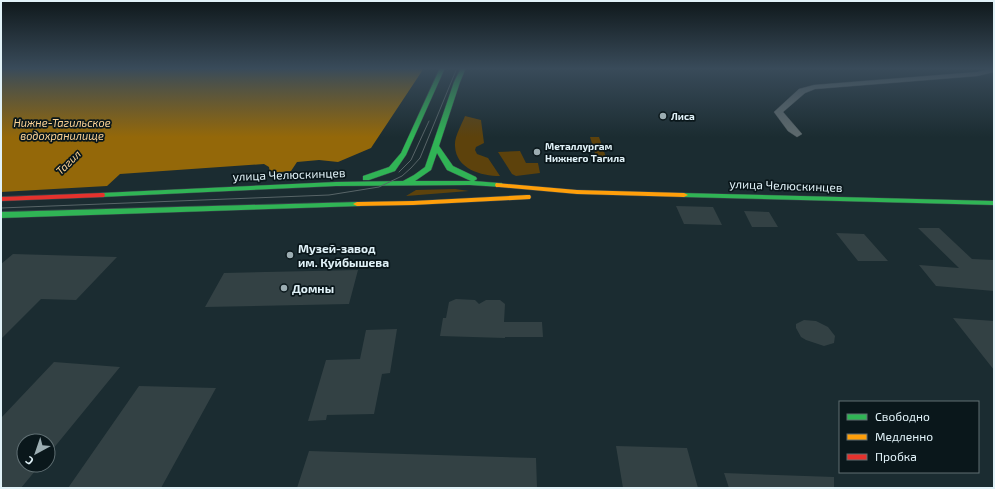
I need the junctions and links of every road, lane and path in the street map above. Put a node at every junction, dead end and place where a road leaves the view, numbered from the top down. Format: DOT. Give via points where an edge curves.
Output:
graph roads {
  1 [pos="433,91"];
  2 [pos="454,91"];
  3 [pos="805,91"];
  4 [pos="797,134"];
  5 [pos="436,147"];
  6 [pos="408,182"];
  7 [pos="482,183"];
  8 [pos="336,184"];
  9 [pos="577,192"];
  10 [pos="1,199"];
  11 [pos="994,203"];
  12 [pos="316,204"];
  13 [pos="1,215"];
  1 -- 8 [label="main road" via="404,154 392,169 360,180"];
  2 -- 5 [label="main road"];
  3 -- 4 [label="street" via="778,112 790,129"];
  5 -- 6 [label="main road" via="428,168"];
  5 -- 7 [label="main road" via="448,168"];
  6 -- 7 [label="main road, улица Челюскинцев"];
  6 -- 8 [label="main road, улица Челюскинцев"];
  6 -- 12 [label="main road" via="371,193"];
  7 -- 9 [label="main road, улица Челюскинцев"];
  8 -- 10 [label="main road, улица Челюскинцев"];
  9 -- 11 [label="main road, улица Челюскинцев"];
  9 -- 12 [label="main road, улица Челюскинцев" via="506,199"];
  12 -- 13 [label="main road, улица Челюскинцев"];
}
